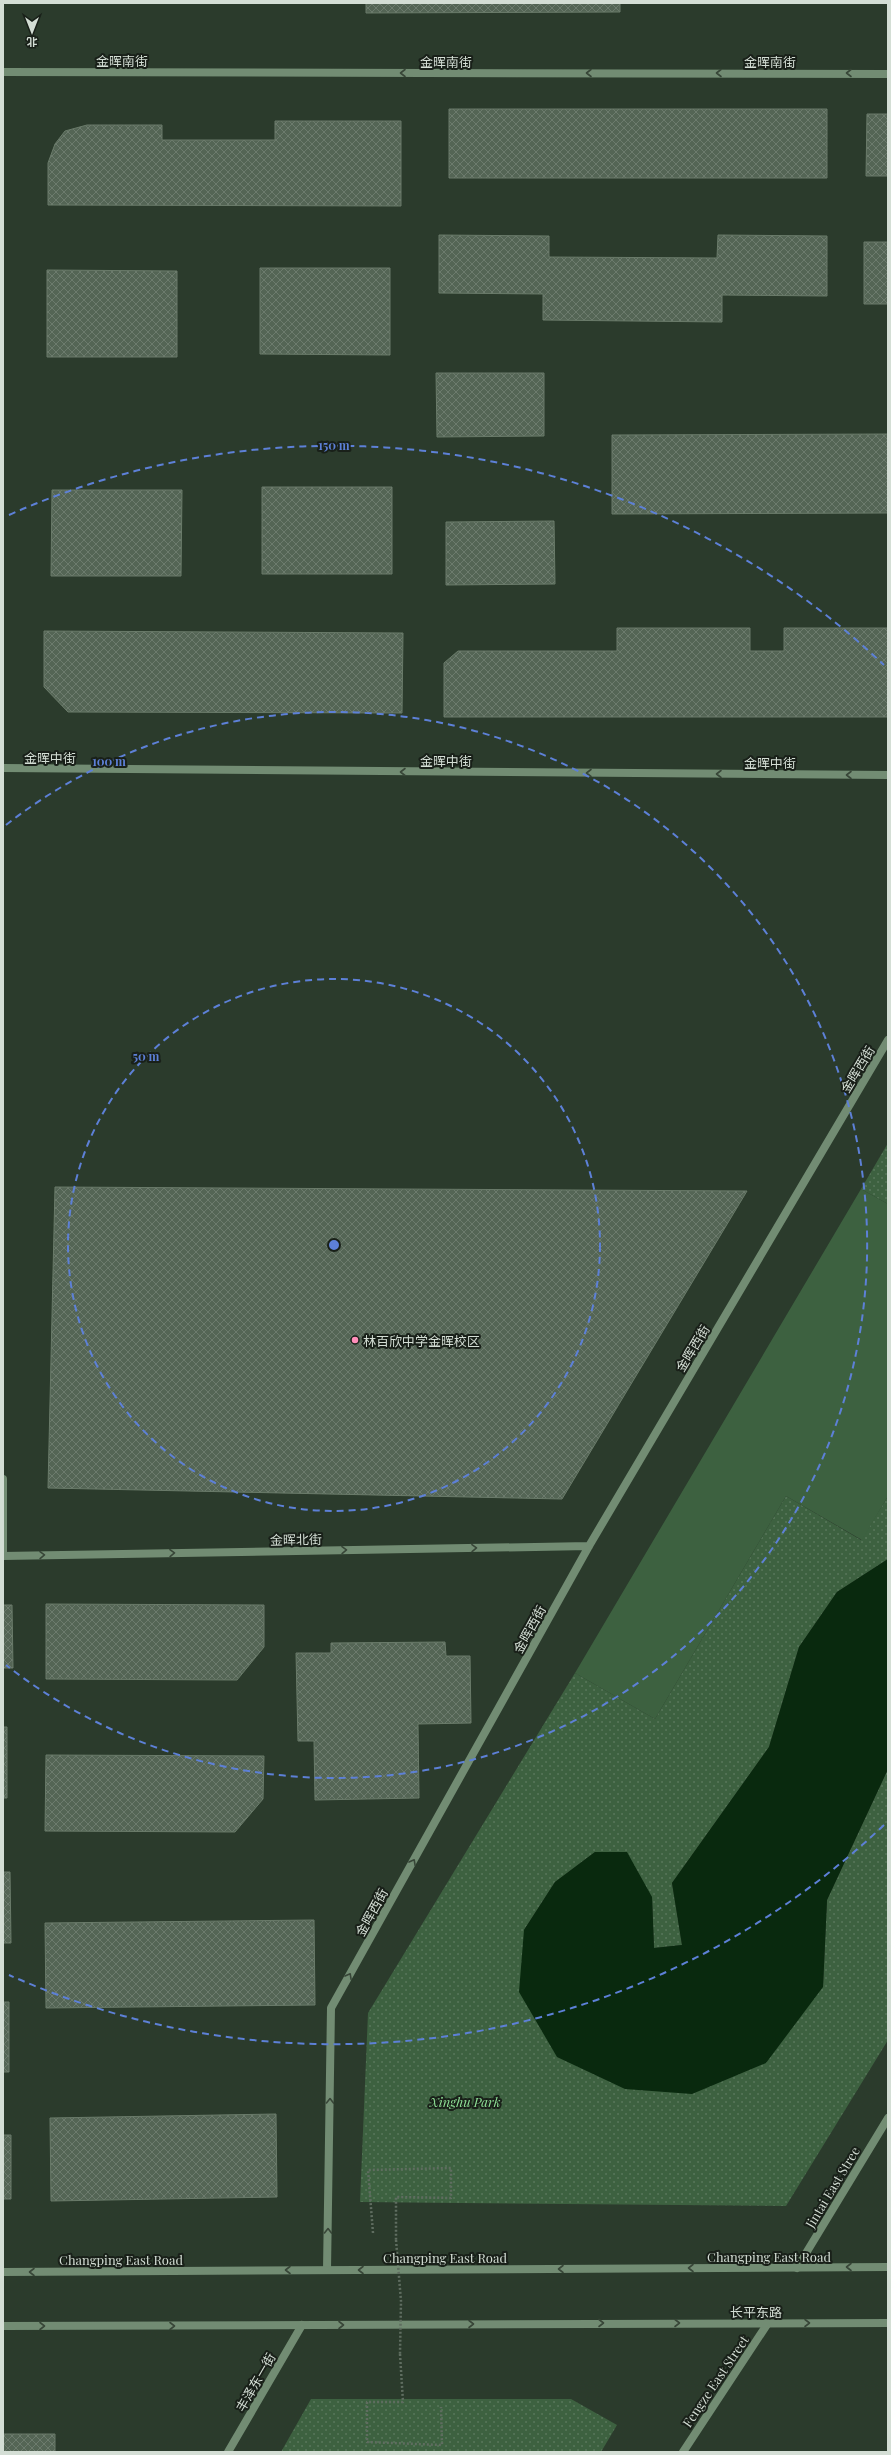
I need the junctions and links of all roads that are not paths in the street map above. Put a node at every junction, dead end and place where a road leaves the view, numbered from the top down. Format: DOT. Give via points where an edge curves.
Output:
graph roads {
  1 [pos="3,72"];
  2 [pos="888,74"];
  3 [pos="3,768"];
  4 [pos="888,775"];
  5 [pos="888,1040"];
  6 [pos="3,1479"];
  7 [pos="589,1546"];
  8 [pos="3,1556"];
  9 [pos="888,2118"];
  10 [pos="888,2267"];
  11 [pos="797,2268"];
  12 [pos="327,2270"];
  13 [pos="3,2272"];
  14 [pos="888,2322"];
  15 [pos="768,2323"];
  16 [pos="302,2325"];
  17 [pos="3,2326"];
  18 [pos="228,2452"];
  19 [pos="683,2452"];
  2 -- 1 [label="street, 金晖南街, one-way"];
  4 -- 3 [label="street, 金晖中街, one-way"];
  5 -- 7 [label="street, 金晖西街"];
  6 -- 8 [label="street"];
  8 -- 7 [label="street, 金晖北街, one-way"];
  12 -- 7 [label="street, 金晖西街, one-way" via="331,2008"];
  9 -- 11 [label="street, Jintai East Stree"];
  10 -- 11 [label="street, Changping East Road, one-way"];
  11 -- 12 [label="street, Changping East Road, one-way"];
  12 -- 13 [label="street, Changping East Road, one-way"];
  15 -- 14 [label="street, one-way"];
  16 -- 15 [label="street, one-way"];
  15 -- 19 [label="street, Fengze East Street"];
  17 -- 16 [label="street, one-way"];
  16 -- 18 [label="street, 丰泽东一街"];
}
